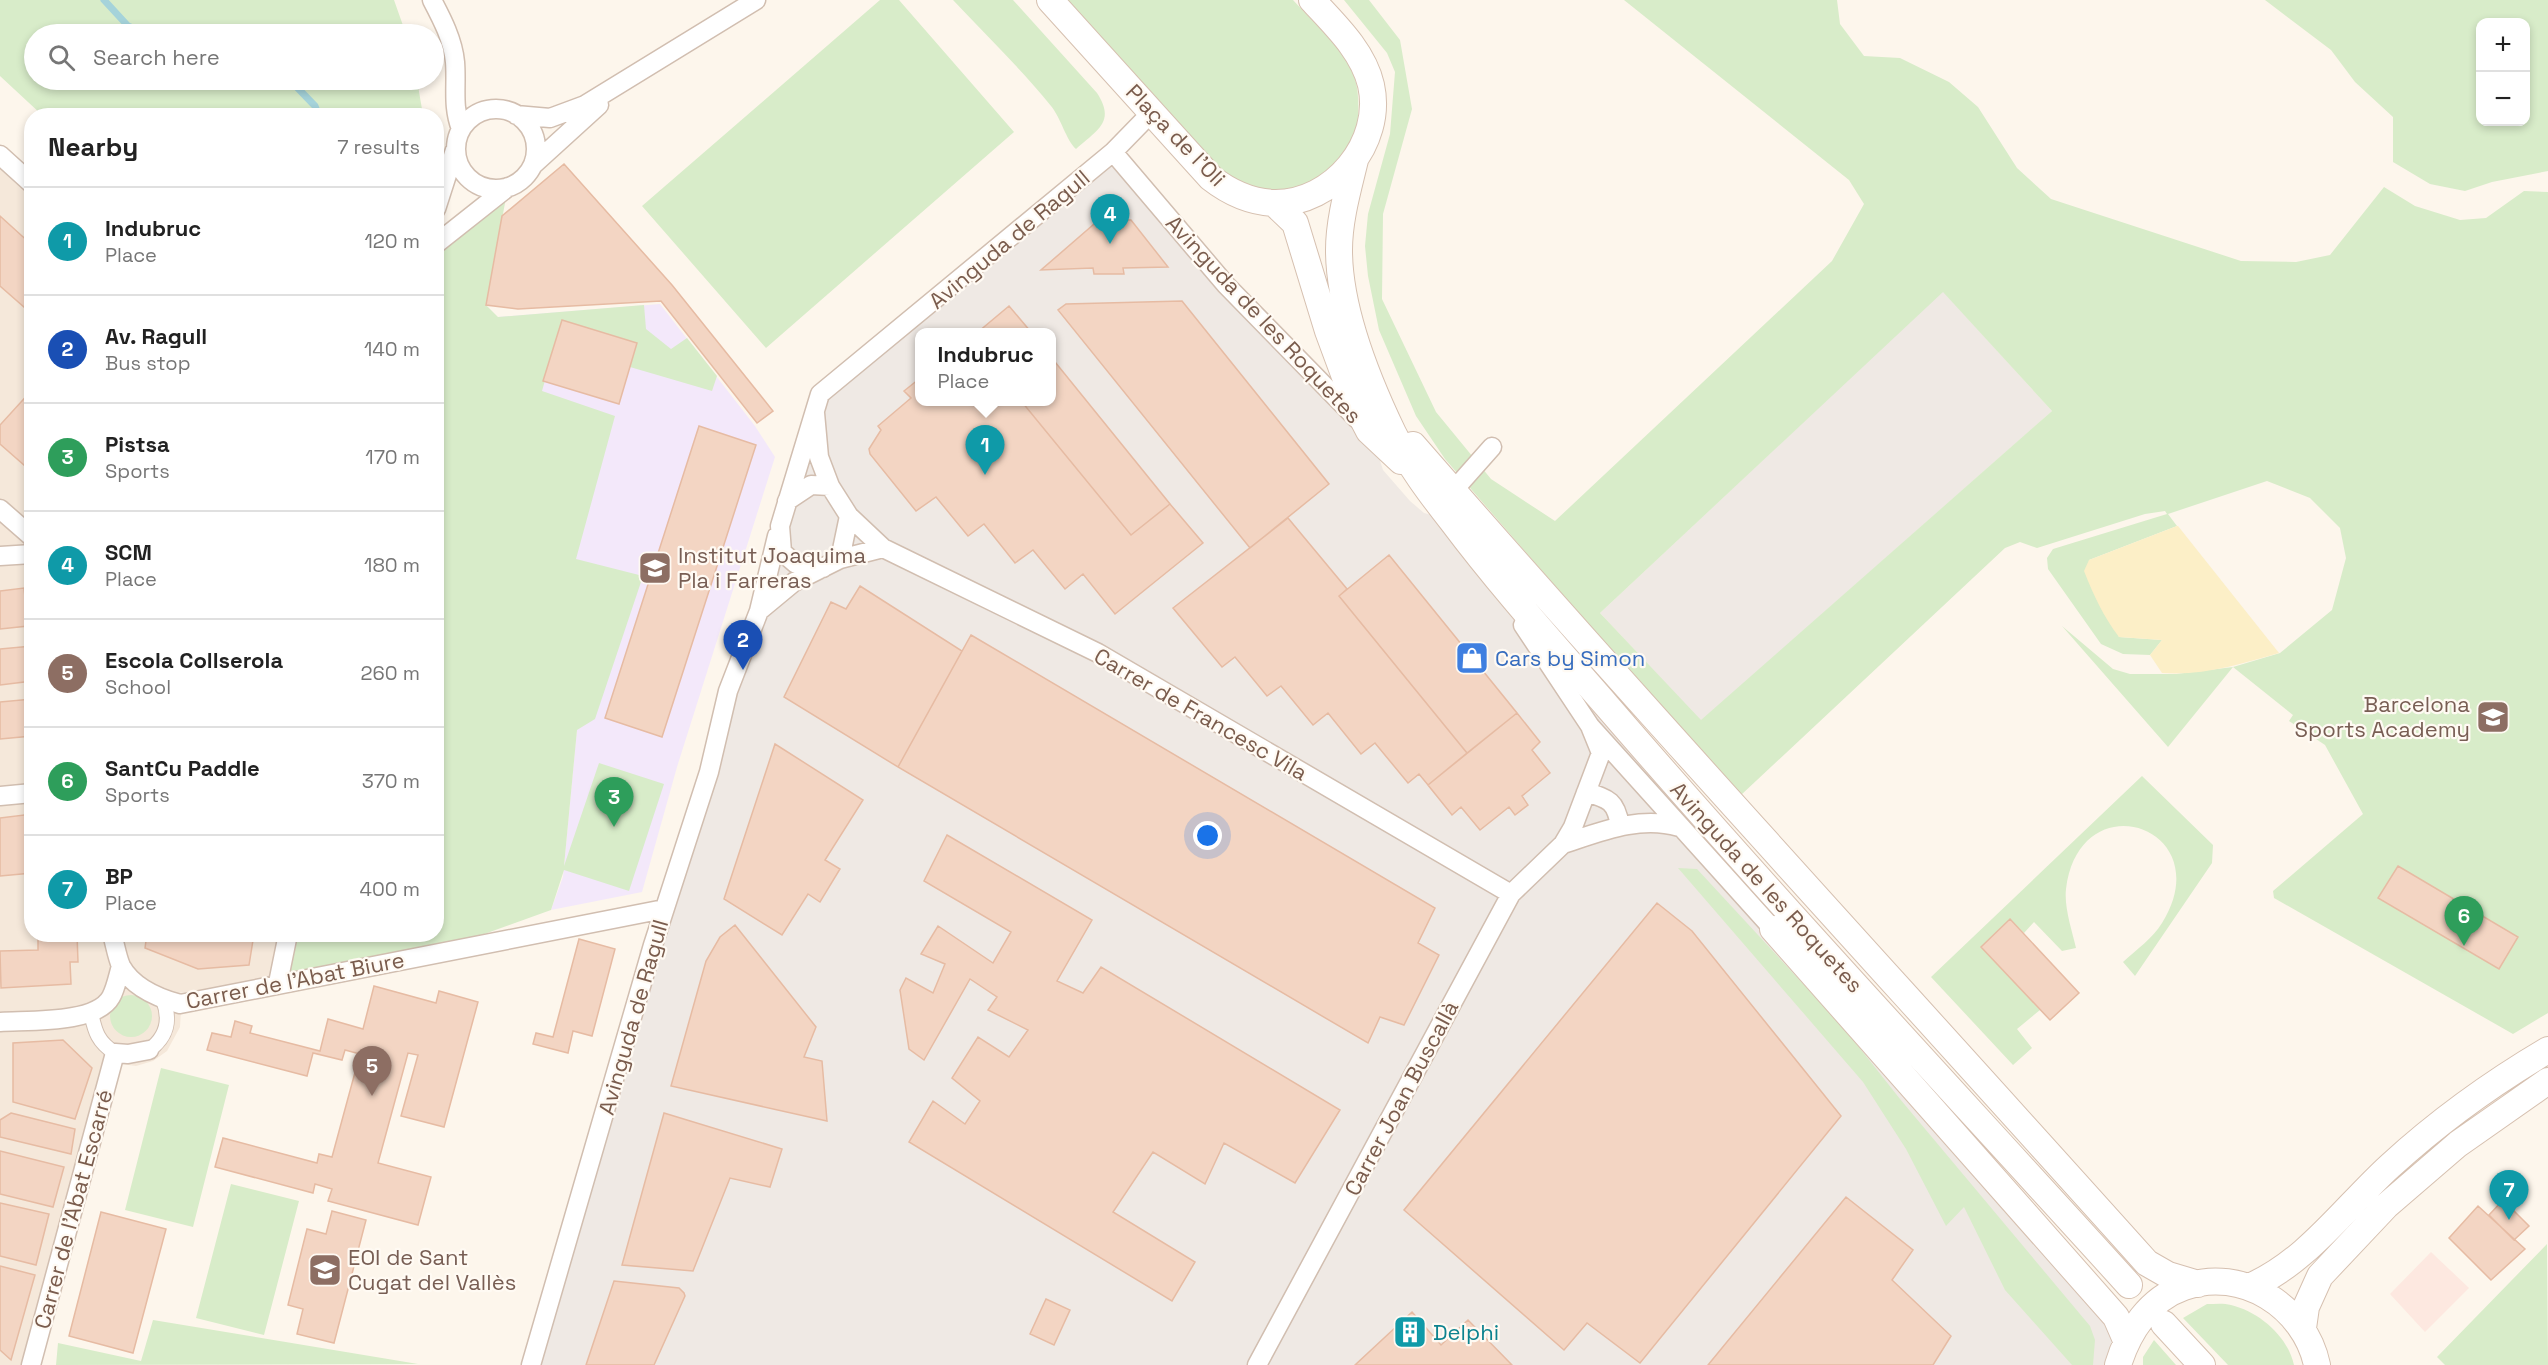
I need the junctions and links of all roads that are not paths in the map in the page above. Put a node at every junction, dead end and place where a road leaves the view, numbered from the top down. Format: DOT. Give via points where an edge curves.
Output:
graph roads {
  1 [pos="432,0"];
  2 [pos="756,0"];
  3 [pos="1050,0"];
  4 [pos="1312,0"];
  5 [pos="629,78"];
  6 [pos="1152,112"];
  7 [pos="516,115"];
  8 [pos="461,129"];
  9 [pos="455,150"];
  10 [pos="1113,152"];
  11 [pos="0,154"];
  12 [pos="1355,160"];
  13 [pos="533,165"];
  14 [pos="24,176"];
  15 [pos="444,185"];
  16 [pos="508,187"];
  17 [pos="1274,203"];
  18 [pos="444,238"];
  19 [pos="1377,392"];
  20 [pos="814,413"];
  21 [pos="1369,431"];
  22 [pos="1492,447"];
  23 [pos="1418,477"];
  24 [pos="830,486"];
  25 [pos="1453,490"];
  26 [pos="787,501"];
  27 [pos="0,509"];
  28 [pos="849,516"];
  29 [pos="780,526"];
  30 [pos="24,530"];
  31 [pos="883,548"];
  32 [pos="24,554"];
  33 [pos="0,556"];
  34 [pos="1480,558"];
  35 [pos="840,559"];
  36 [pos="823,568"];
  37 [pos="759,611"];
  38 [pos="1590,726"];
  39 [pos="1586,792"];
  40 [pos="24,794"];
  41 [pos="0,795"];
  42 [pos="1620,826"];
  43 [pos="1679,827"];
  44 [pos="1563,844"];
  45 [pos="1511,894"];
  46 [pos="664,909"];
  47 [pos="1773,929"];
  48 [pos="114,942"];
  49 [pos="286,942"];
  50 [pos="121,966"];
  51 [pos="278,983"];
  52 [pos="163,1000"];
  53 [pos="91,1013"];
  54 [pos="0,1022"];
  55 [pos="149,1050"];
  56 [pos="2548,1050"];
  57 [pos="115,1053"];
  58 [pos="2548,1082"];
  59 [pos="2198,1284"];
  60 [pos="2129,1285"];
  61 [pos="2249,1287"];
  62 [pos="2164,1324"];
  63 [pos="2303,1328"];
  64 [pos="2126,1340"];
  65 [pos="31,1365"];
  66 [pos="531,1365"];
  67 [pos="1257,1365"];
  68 [pos="2118,1365"];
  69 [pos="2202,1365"];
  70 [pos="2317,1365"];
  1 -- 8 [label="street" via="446,27 455,62 456,115"];
  2 -- 5 [label="street"];
  3 -- 6 [label="main road, Plaça de l'Oli"];
  4 -- 12 [label="main road, Plaça de l'Oli" via="1355,50 1370,81 1371,120"];
  5 -- 7 [label="street" via="585,105 550,118"];
  5 -- 13 [label="street"];
  6 -- 10 [label="street, Avinguda de Ragull"];
  6 -- 17 [label="main road, Plaça de l'Oli" via="1211,178 1233,192"];
  7 -- 8 [label="street" via="498,109 480,112"];
  7 -- 13 [label="street" via="533,134"];
  8 -- 9 [label="street"];
  9 -- 15 [label="street"];
  9 -- 16 [label="street" via="463,173 474,182 495,189"];
  10 -- 20 [label="street, Avinguda de Ragull" via="820,394"];
  10 -- 21 [label="street, Avinguda de les Roquetes" via="1226,285"];
  11 -- 14 [label="street"];
  12 -- 17 [label="main road, Plaça de l'Oli" via="1329,186 1314,194"];
  12 -- 19 [label="main road, Avinguda de les Roquetes" via="1342,223 1340,269 1349,313"];
  13 -- 16 [label="street" via="521,180"];
  16 -- 18 [label="street"];
  17 -- 21 [label="main road, Avinguda de les Roquetes" via="1295,223 1343,376"];
  19 -- 23 [label="main road, Avinguda de les Roquetes"];
  19 -- 25 [label="main road" via="1409,440"];
  20 -- 24 [label="street" via="819,457"];
  20 -- 26 [label="street"];
  21 -- 23 [label="main road, Avinguda de les Roquetes"];
  22 -- 25 [label="street"];
  23 -- 34 [label="main road, Avinguda de les Roquetes"];
  24 -- 26 [label="street" via="811,485"];
  24 -- 28 [label="street"];
  25 -- 59 [label="main road" via="1791,871 2147,1263 2168,1275"];
  26 -- 29 [label="street"];
  27 -- 30 [label="street"];
  28 -- 31 [label="street, Carrer de Francesc Vila"];
  28 -- 35 [label="street"];
  29 -- 36 [label="street" via="782,552 796,564"];
  29 -- 37 [label="street"];
  31 -- 35 [label="street"];
  31 -- 45 [label="street, Carrer de Francesc Vila" via="1098,653"];
  32 -- 33 [label="street"];
  34 -- 38 [label="street"];
  34 -- 60 [label="main road, Avinguda de les Roquetes" via="1704,819"];
  35 -- 36 [label="street"];
  36 -- 37 [label="street" via="794,582"];
  37 -- 46 [label="street, Avinguda de Ragull" via="735,668 709,772"];
  38 -- 39 [label="street, Carrer Joan Buscallà" via="1601,753"];
  38 -- 43 [label="street"];
  39 -- 42 [label="street" via="1607,799 1618,809"];
  39 -- 44 [label="street, Carrer Joan Buscallà"];
  40 -- 41 [label="street"];
  42 -- 43 [label="street, Carrer Joan Buscallà" via="1657,823"];
  42 -- 44 [label="street, Carrer Joan Buscallà"];
  43 -- 47 [label="street"];
  44 -- 45 [label="street, Carrer Joan Buscallà"];
  45 -- 67 [label="street, Carrer Joan Buscallà"];
  46 -- 51 [label="street, Carrer de l'Abat Biure"];
  46 -- 66 [label="street, Avinguda de Ragull"];
  47 -- 64 [label="main road" via="2116,1317"];
  48 -- 50 [label="street"];
  49 -- 51 [label="street"];
  50 -- 52 [label="street, Carrer de l'Abat Biure" via="139,986"];
  50 -- 53 [label="street" via="110,999"];
  51 -- 52 [label="street, Carrer de l'Abat Biure" via="180,1004"];
  52 -- 55 [label="street" via="167,1024 159,1042"];
  53 -- 54 [label="street"];
  53 -- 57 [label="street" via="96,1034"];
  55 -- 57 [label="street"];
  56 -- 61 [label="main road" via="2430,1132 2368,1186 2291,1264"];
  57 -- 65 [label="street, Carrer de l'Abat Escarré"];
  58 -- 63 [label="main road" via="2458,1144 2386,1206 2320,1276 2306,1307"];
  59 -- 61 [label="main road"];
  59 -- 64 [label="main road" via="2183,1287 2158,1302"];
  61 -- 63 [label="main road" via="2281,1304"];
  62 -- 69 [label="main road"];
  63 -- 70 [label="main road"];
  64 -- 68 [label="main road"];
}
